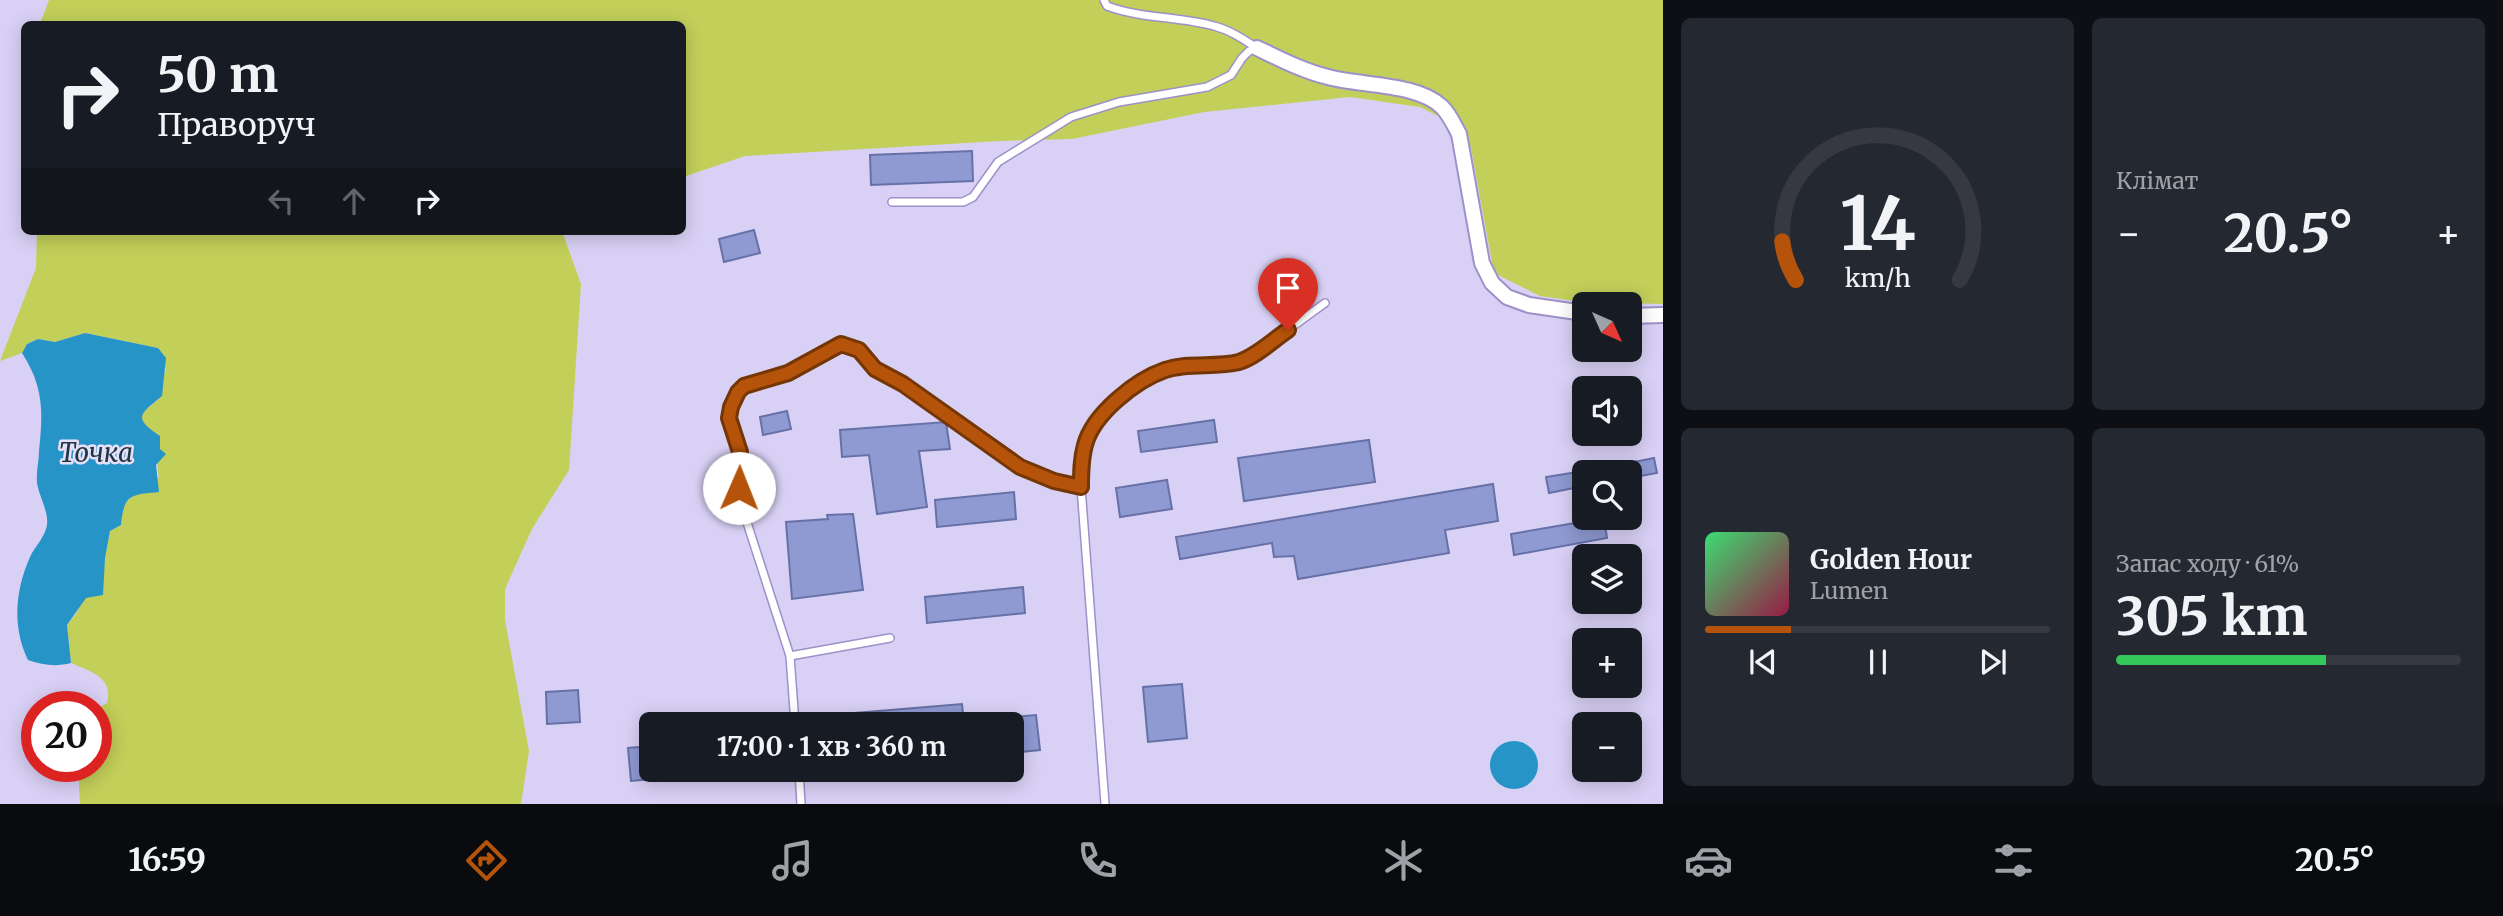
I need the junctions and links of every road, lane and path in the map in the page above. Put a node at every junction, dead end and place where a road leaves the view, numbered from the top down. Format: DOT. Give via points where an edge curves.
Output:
graph roads {
  1 [pos="1104,0"];
  2 [pos="1258,48"];
  3 [pos="892,202"];
  4 [pos="1325,303"];
  5 [pos="1572,311"];
  6 [pos="1663,314"];
  7 [pos="1642,315"];
  8 [pos="1081,487"];
  9 [pos="890,638"];
  10 [pos="790,656"];
  11 [pos="794,712"];
  12 [pos="800,782"];
  13 [pos="801,804"];
  14 [pos="1105,804"];
  1 -- 2 [label="lane" via="1107,6 1130,15 1213,26"];
  2 -- 3 [label="lane" via="1242,58 1231,75 1207,87 1119,102 1071,117 998,162 973,197 963,202"];
  2 -- 5 [label="street" via="1329,78 1420,94 1441,106 1459,134 1482,263 1492,283 1507,297 1529,305"];
  4 -- 8 [label="lane" via="1241,361 1164,370 1127,389 1085,441"];
  6 -- 7 [label="street"];
  8 -- 10 [label="lane" via="1020,467 875,369 859,350 848,345 833,346 788,373 744,386 729,418 740,452 742,507"];
  8 -- 14 [label="lane"];
  9 -- 10 [label="lane"];
  10 -- 11 [label="lane"];
  12 -- 13 [label="lane"];
}
